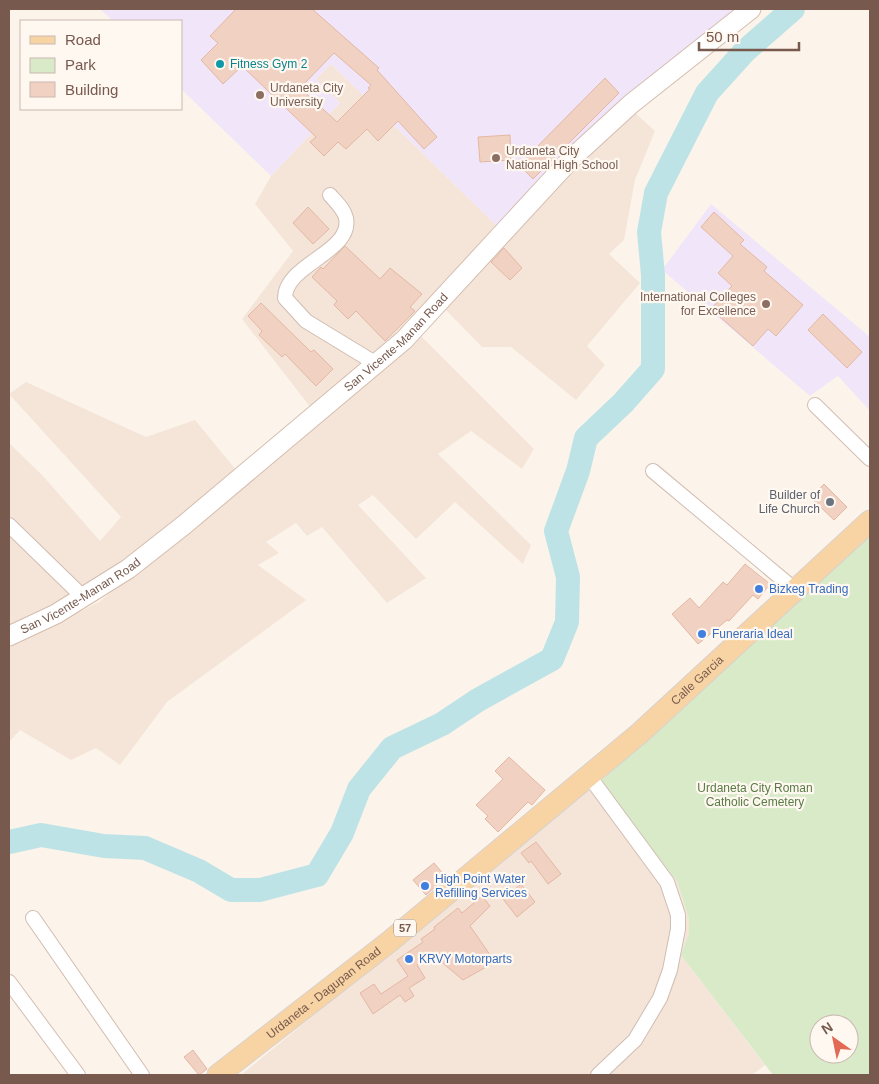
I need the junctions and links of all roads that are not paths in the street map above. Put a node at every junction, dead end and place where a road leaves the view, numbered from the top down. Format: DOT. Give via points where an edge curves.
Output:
graph roads {
  1 [pos="751,9"];
  2 [pos="330,195"];
  3 [pos="375,362"];
  4 [pos="815,405"];
  5 [pos="870,459"];
  6 [pos="652,471"];
  7 [pos="870,521"];
  8 [pos="9,524"];
  9 [pos="794,589"];
  10 [pos="84,598"];
  11 [pos="9,636"];
  12 [pos="589,776"];
  13 [pos="33,918"];
  14 [pos="9,982"];
  15 [pos="78,1075"];
  16 [pos="142,1075"];
  17 [pos="218,1075"];
  18 [pos="598,1075"];
  1 -- 3 [label="street, San Vicente-Manan Road" via="631,104 571,159 434,309 404,340"];
  2 -- 3 [label="street" via="346,216 345,230 321,256 293,277 287,285 285,298 306,321"];
  3 -- 10 [label="street, San Vicente-Manan Road" via="184,525 128,569"];
  4 -- 5 [label="street"];
  6 -- 9 [label="street"];
  7 -- 9 [label="main road, Calle Garcia / 57"];
  8 -- 10 [label="street"];
  9 -- 12 [label="main road, Calle Garcia / 57" via="640,733"];
  10 -- 11 [label="street, San Vicente-Manan Road"];
  12 -- 17 [label="main road, Urdaneta - Dagupan Road / 57" via="389,942"];
  12 -- 18 [label="street" via="667,882 678,916 670,970 660,998 636,1040"];
  13 -- 16 [label="street"];
  14 -- 15 [label="street"];
}
